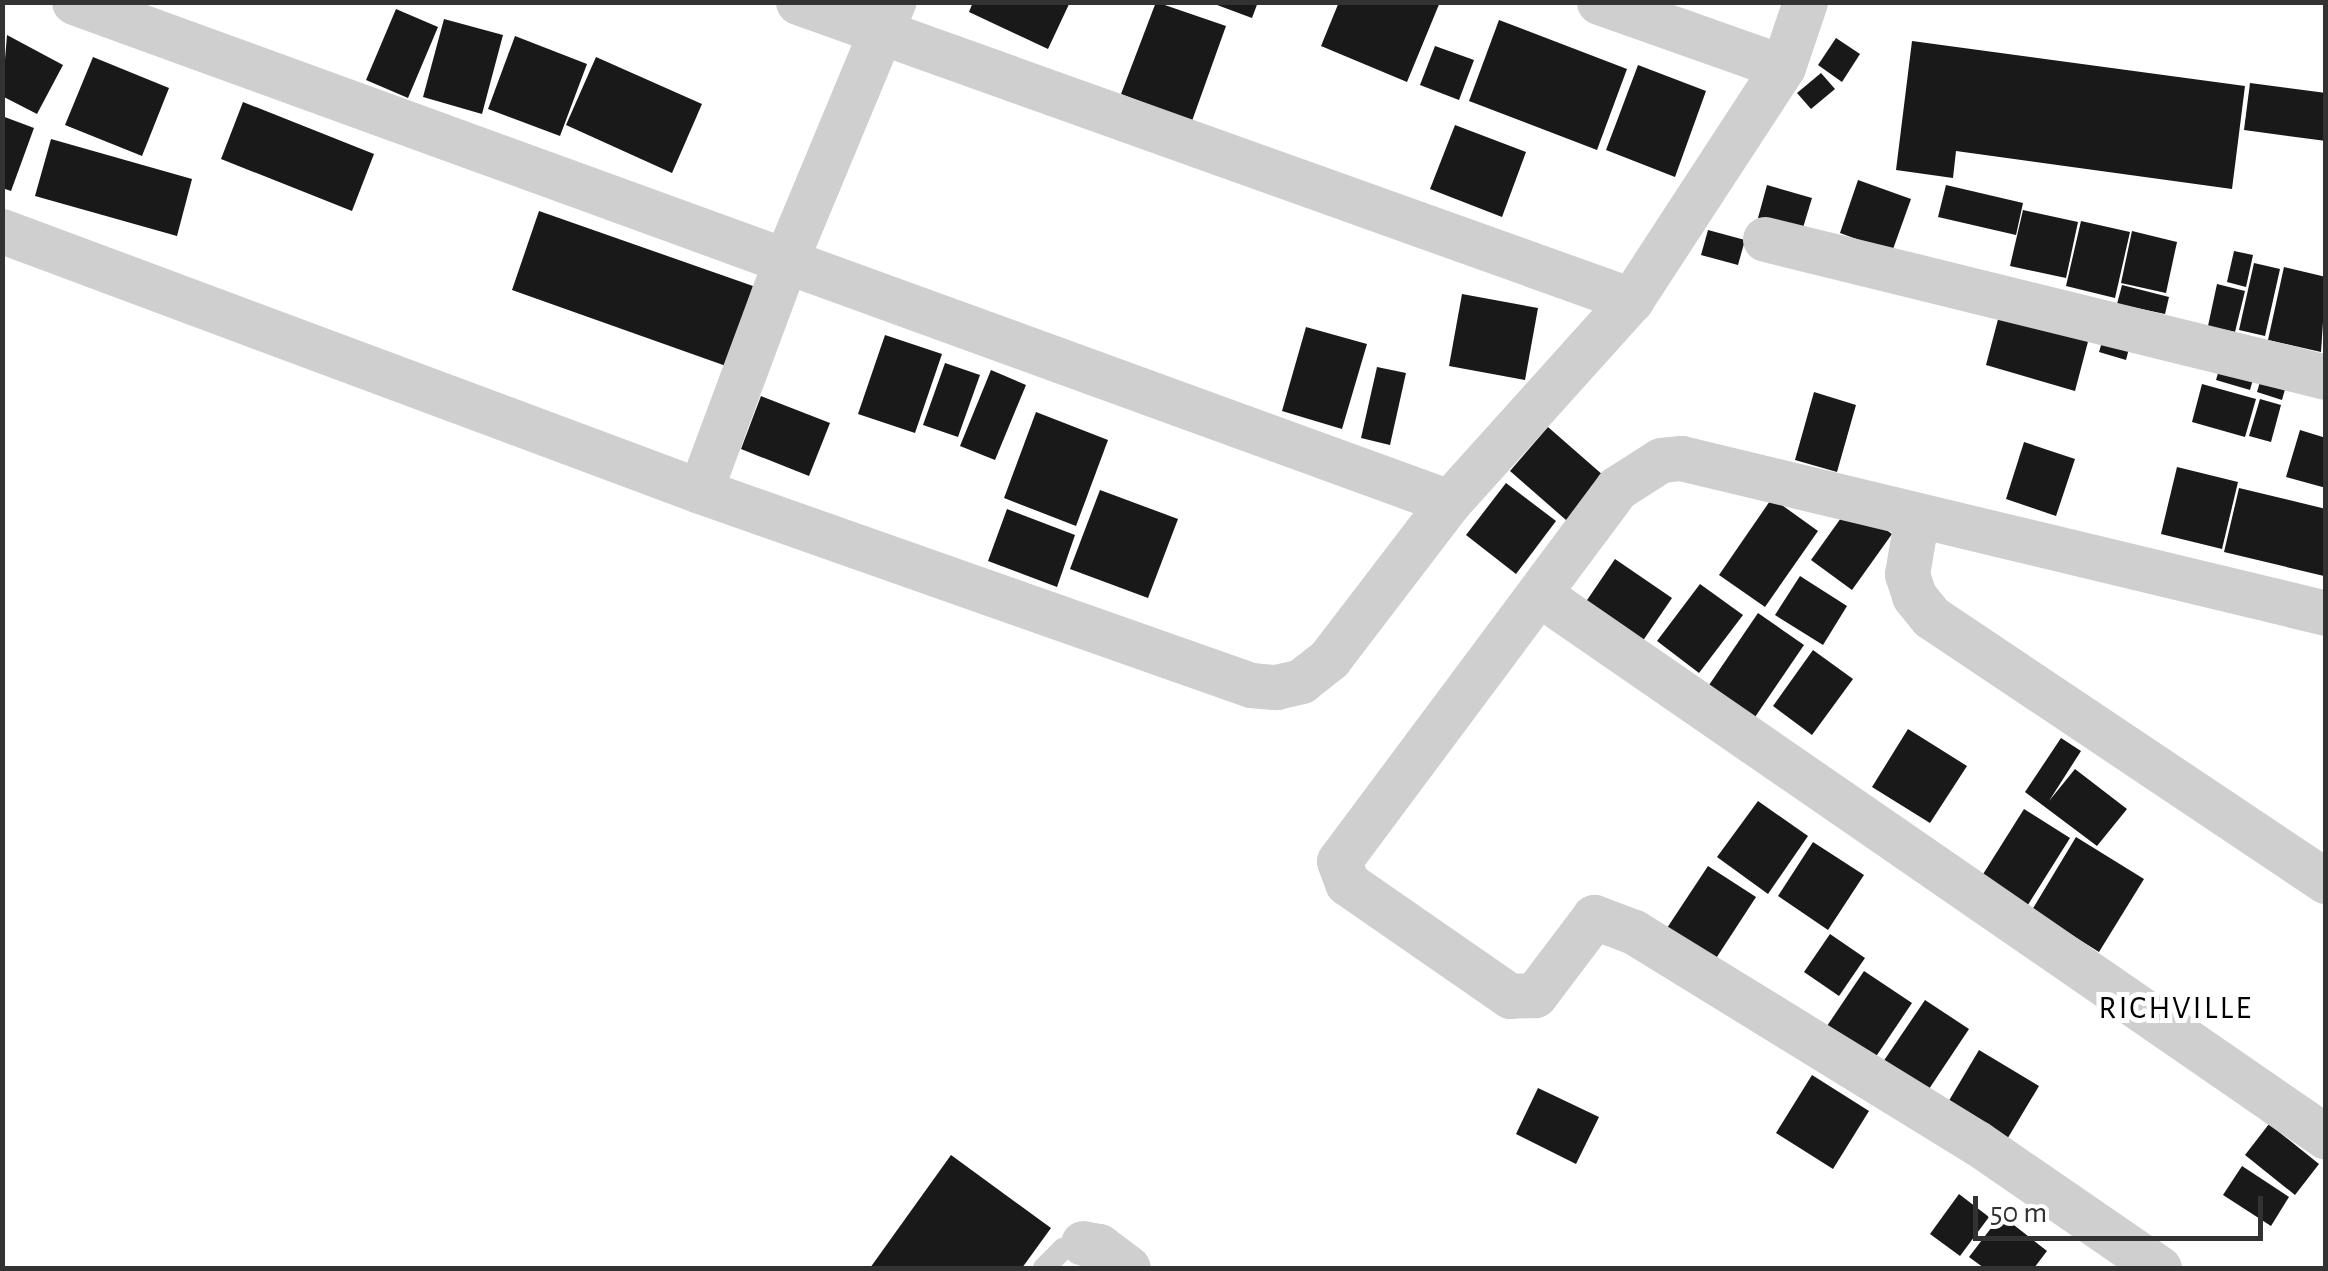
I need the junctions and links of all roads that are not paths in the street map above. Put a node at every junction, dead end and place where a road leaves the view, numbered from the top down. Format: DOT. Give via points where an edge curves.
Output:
graph roads {
  1 [pos="74,2"];
  2 [pos="798,2"];
  3 [pos="1599,2"];
  4 [pos="1805,2"];
  5 [pos="887,18"];
  6 [pos="1783,68"];
  7 [pos="2,231"];
  8 [pos="1765,238"];
  9 [pos="785,262"];
  10 [pos="1631,300"];
  11 [pos="2326,377"];
  12 [pos="700,490"];
  13 [pos="1449,502"];
  14 [pos="1918,516"];
  15 [pos="1539,594"];
  16 [pos="2326,613"];
  17 [pos="2326,881"];
  18 [pos="2326,1137"];
  19 [pos="1083,1242"];
  20 [pos="1044,1268"];
  21 [pos="1128,1268"];
  22 [pos="2159,1268"];
  1 -- 9 [label="street"];
  2 -- 5 [label="street"];
  3 -- 6 [label="street"];
  4 -- 6 [label="street"];
  5 -- 9 [label="street"];
  5 -- 10 [label="street"];
  6 -- 10 [label="street"];
  7 -- 12 [label="street"];
  8 -- 11 [label="street"];
  9 -- 12 [label="street"];
  9 -- 13 [label="street"];
  10 -- 13 [label="street"];
  12 -- 13 [label="street" via="1251,685 1276,687 1301,681 1329,659"];
  14 -- 15 [label="street" via="1681,458 1661,460 1617,488"];
  14 -- 16 [label="street"];
  14 -- 17 [label="street" via="1907,574 1931,616"];
  15 -- 18 [label="street"];
  15 -- 22 [label="street" via="1342,854 1338,869 1347,883 1510,996 1535,995 1594,917 1634,932 1977,1143"];
  19 -- 20 [label="lane" via="1062,1249"];
  19 -- 21 [label="street" via="1100,1246"];
}
